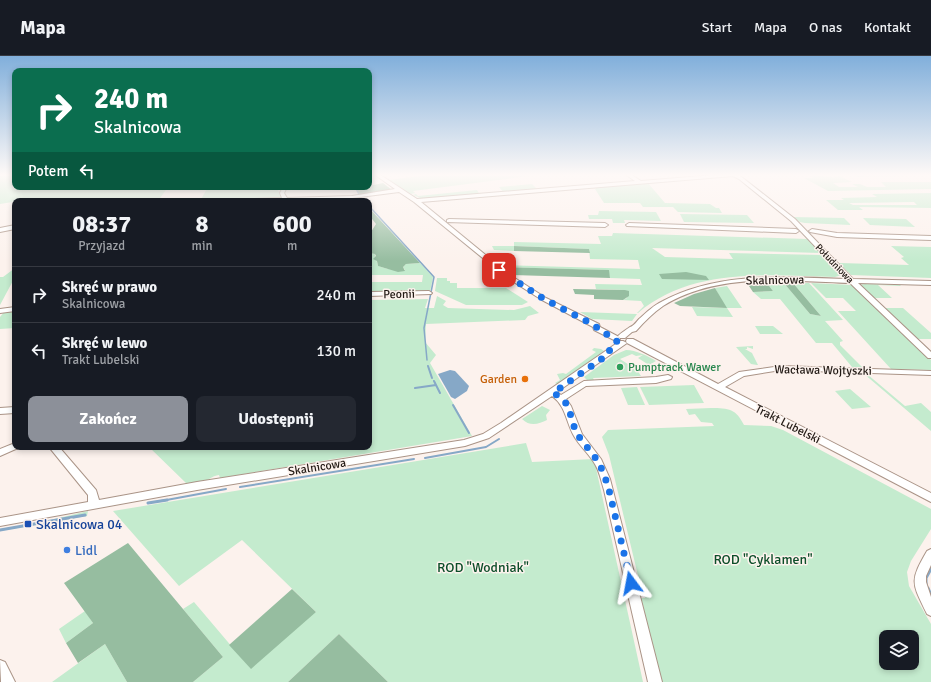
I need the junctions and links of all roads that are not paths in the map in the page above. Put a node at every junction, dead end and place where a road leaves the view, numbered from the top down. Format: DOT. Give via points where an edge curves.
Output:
graph roads {
  1 [pos="419,203"];
  2 [pos="772,203"];
  3 [pos="449,221"];
  4 [pos="605,225"];
  5 [pos="628,226"];
  6 [pos="12,228"];
  7 [pos="0,230"];
  8 [pos="796,230"];
  9 [pos="812,231"];
  10 [pos="931,238"];
  11 [pos="852,281"];
  12 [pos="931,283"];
  13 [pos="430,293"];
  14 [pos="372,294"];
  15 [pos="12,309"];
  16 [pos="0,311"];
  17 [pos="623,340"];
  18 [pos="931,356"];
  19 [pos="931,373"];
  20 [pos="668,377"];
  21 [pos="718,387"];
  22 [pos="558,396"];
  23 [pos="12,410"];
  24 [pos="0,411"];
  25 [pos="12,447"];
  26 [pos="56,450"];
  27 [pos="0,453"];
  28 [pos="931,498"];
  29 [pos="93,505"];
  30 [pos="0,522"];
  31 [pos="931,554"];
  32 [pos="931,610"];
  33 [pos="0,668"];
  34 [pos="8,682"];
  35 [pos="655,682"];
  1 -- 17 [label="street, Trakt Lubelski" via="508,276 544,299"];
  2 -- 11 [label="street, Południowa" via="793,220"];
  3 -- 4 [label="street"];
  5 -- 8 [label="street"];
  6 -- 7 [label="street"];
  9 -- 10 [label="street"];
  11 -- 12 [label="street, Skalnicowa"];
  11 -- 17 [label="street, Skalnicowa" via="763,279 707,286 666,302 649,314"];
  11 -- 18 [label="street, Południowa"];
  13 -- 14 [label="street, Peonii"];
  15 -- 16 [label="street"];
  17 -- 21 [label="street, Trakt Lubelski"];
  17 -- 22 [label="street, Skalnicowa" via="614,351"];
  19 -- 21 [label="street, Wacława Wojtyszki" via="781,368 742,374"];
  20 -- 22 [label="street" via="584,384"];
  21 -- 28 [label="street, Trakt Lubelski"];
  22 -- 29 [label="street, Skalnicowa" via="486,436 464,443"];
  22 -- 35 [label="street" via="568,406 576,433 598,461 607,485"];
  23 -- 24 [label="street"];
  25 -- 27 [label="street"];
  26 -- 29 [label="street" via="92,493"];
  29 -- 30 [label="street, Skalnicowa"];
  31 -- 32 [label="street" via="919,578 920,587"];
  33 -- 34 [label="street"];
}
